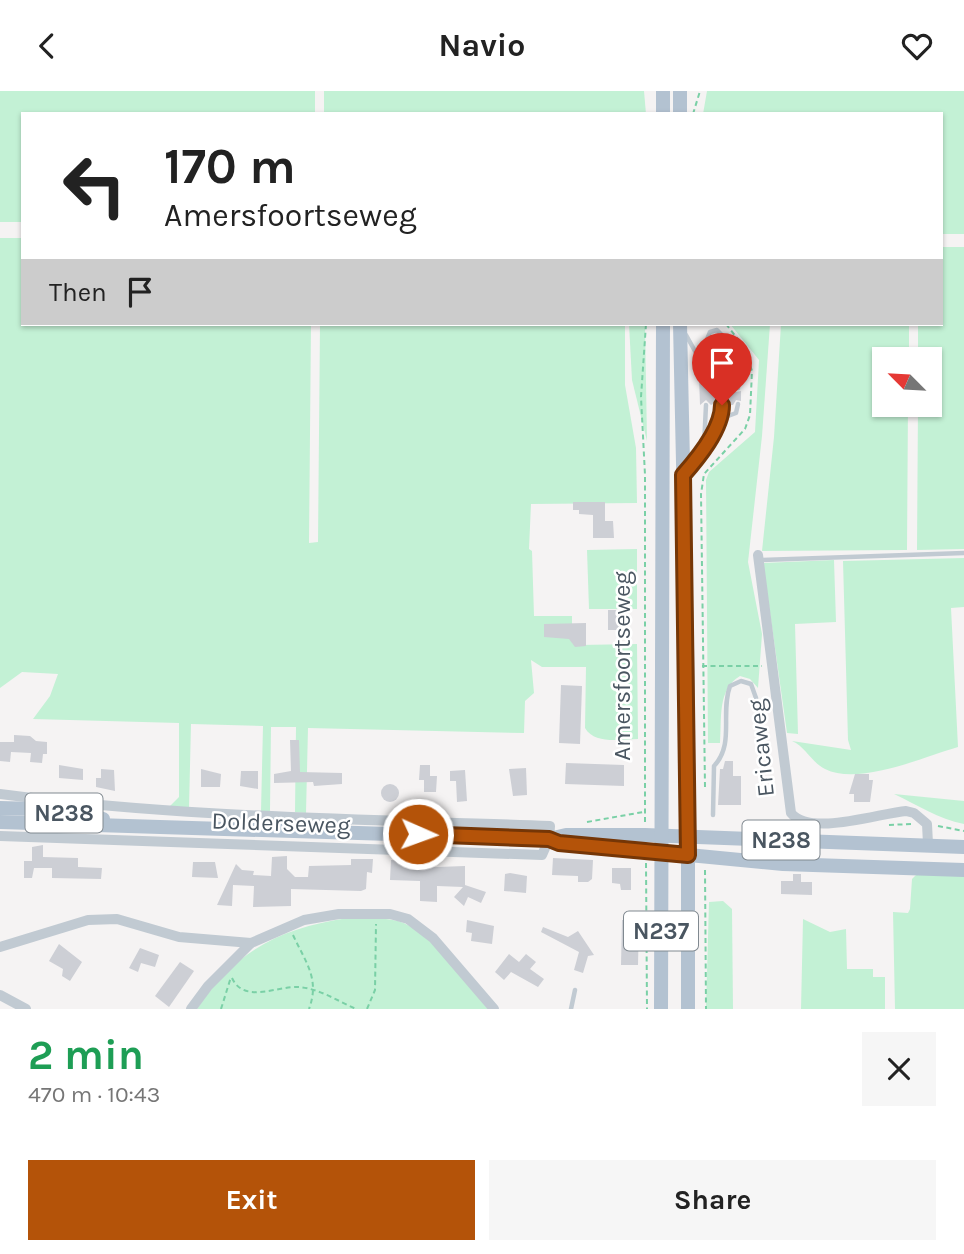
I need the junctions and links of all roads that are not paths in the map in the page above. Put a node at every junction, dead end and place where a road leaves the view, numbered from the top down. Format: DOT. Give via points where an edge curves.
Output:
graph roads {
  1 [pos="663,91"];
  2 [pos="680,91"];
  3 [pos="663,112"];
  4 [pos="680,112"];
  5 [pos="663,326"];
  6 [pos="680,326"];
  7 [pos="681,326"];
  8 [pos="738,388"];
  9 [pos="738,404"];
  10 [pos="706,405"];
  11 [pos="704,446"];
  12 [pos="683,475"];
  13 [pos="964,553"];
  14 [pos="758,558"];
  15 [pos="756,698"];
  16 [pos="0,795"];
  17 [pos="0,808"];
  18 [pos="713,815"];
  19 [pos="0,822"];
  20 [pos="128,824"];
  21 [pos="0,836"];
  22 [pos="662,836"];
  23 [pos="688,837"];
  24 [pos="549,839"];
  25 [pos="928,844"];
  26 [pos="964,847"];
  27 [pos="662,853"];
  28 [pos="688,855"];
  29 [pos="926,869"];
  30 [pos="964,870"];
  31 [pos="251,943"];
  32 [pos="0,947"];
  33 [pos="575,990"];
  34 [pos="0,995"];
  35 [pos="26,1009"];
  36 [pos="191,1009"];
  37 [pos="495,1009"];
  38 [pos="570,1009"];
  39 [pos="661,1009"];
  40 [pos="688,1009"];
  1 -- 3 [label="main road"];
  2 -- 4 [label="main road"];
  5 -- 22 [label="main road, Amersfoortseweg / N237"];
  6 -- 12 [label="main road, N237"];
  7 -- 8 [label="lane" via="707,375 710,332 717,330 737,351"];
  9 -- 11 [label="lane" via="736,413 728,416 722,408"];
  10 -- 11 [label="lane"];
  11 -- 12 [label="lane"];
  12 -- 23 [label="main road, N237"];
  13 -- 14 [label="lane"];
  14 -- 25 [label="street, Ericaweg" via="786,791 794,817 800,821 856,822 906,811 927,824"];
  15 -- 18 [label="lane" via="751,684 741,681 730,687 726,747 714,766"];
  16 -- 24 [label="street, Dolderseweg" via="193,812 550,826"];
  17 -- 20 [label="main road, Dolderseweg / N238" via="78,814"];
  19 -- 20 [label="main road, Dolderseweg / N238"];
  20 -- 24 [label="main road, Dolderseweg / N238"];
  21 -- 24 [label="street, Dolderseweg" via="542,855"];
  22 -- 23 [label="main road, N238"];
  22 -- 24 [label="main road, Dolderseweg / N238" via="566,835"];
  22 -- 27 [label="main road, Amersfoortseweg / N237"];
  23 -- 25 [label="main road, N238"];
  23 -- 28 [label="main road, N237"];
  24 -- 27 [label="main road, Dolderseweg / N238"];
  25 -- 26 [label="main road, N238"];
  25 -- 29 [label="main road"];
  27 -- 28 [label="main road, N238"];
  27 -- 39 [label="main road, Amersfoortseweg / N237"];
  28 -- 29 [label="main road, N238"];
  28 -- 40 [label="main road, N237"];
  29 -- 30 [label="main road, N238"];
  31 -- 32 [label="street" via="179,937 117,919 88,920"];
  31 -- 36 [label="street"];
  31 -- 37 [label="street" via="304,920 339,913 408,919 421,927"];
  33 -- 38 [label="lane"];
  34 -- 35 [label="street"];
}
